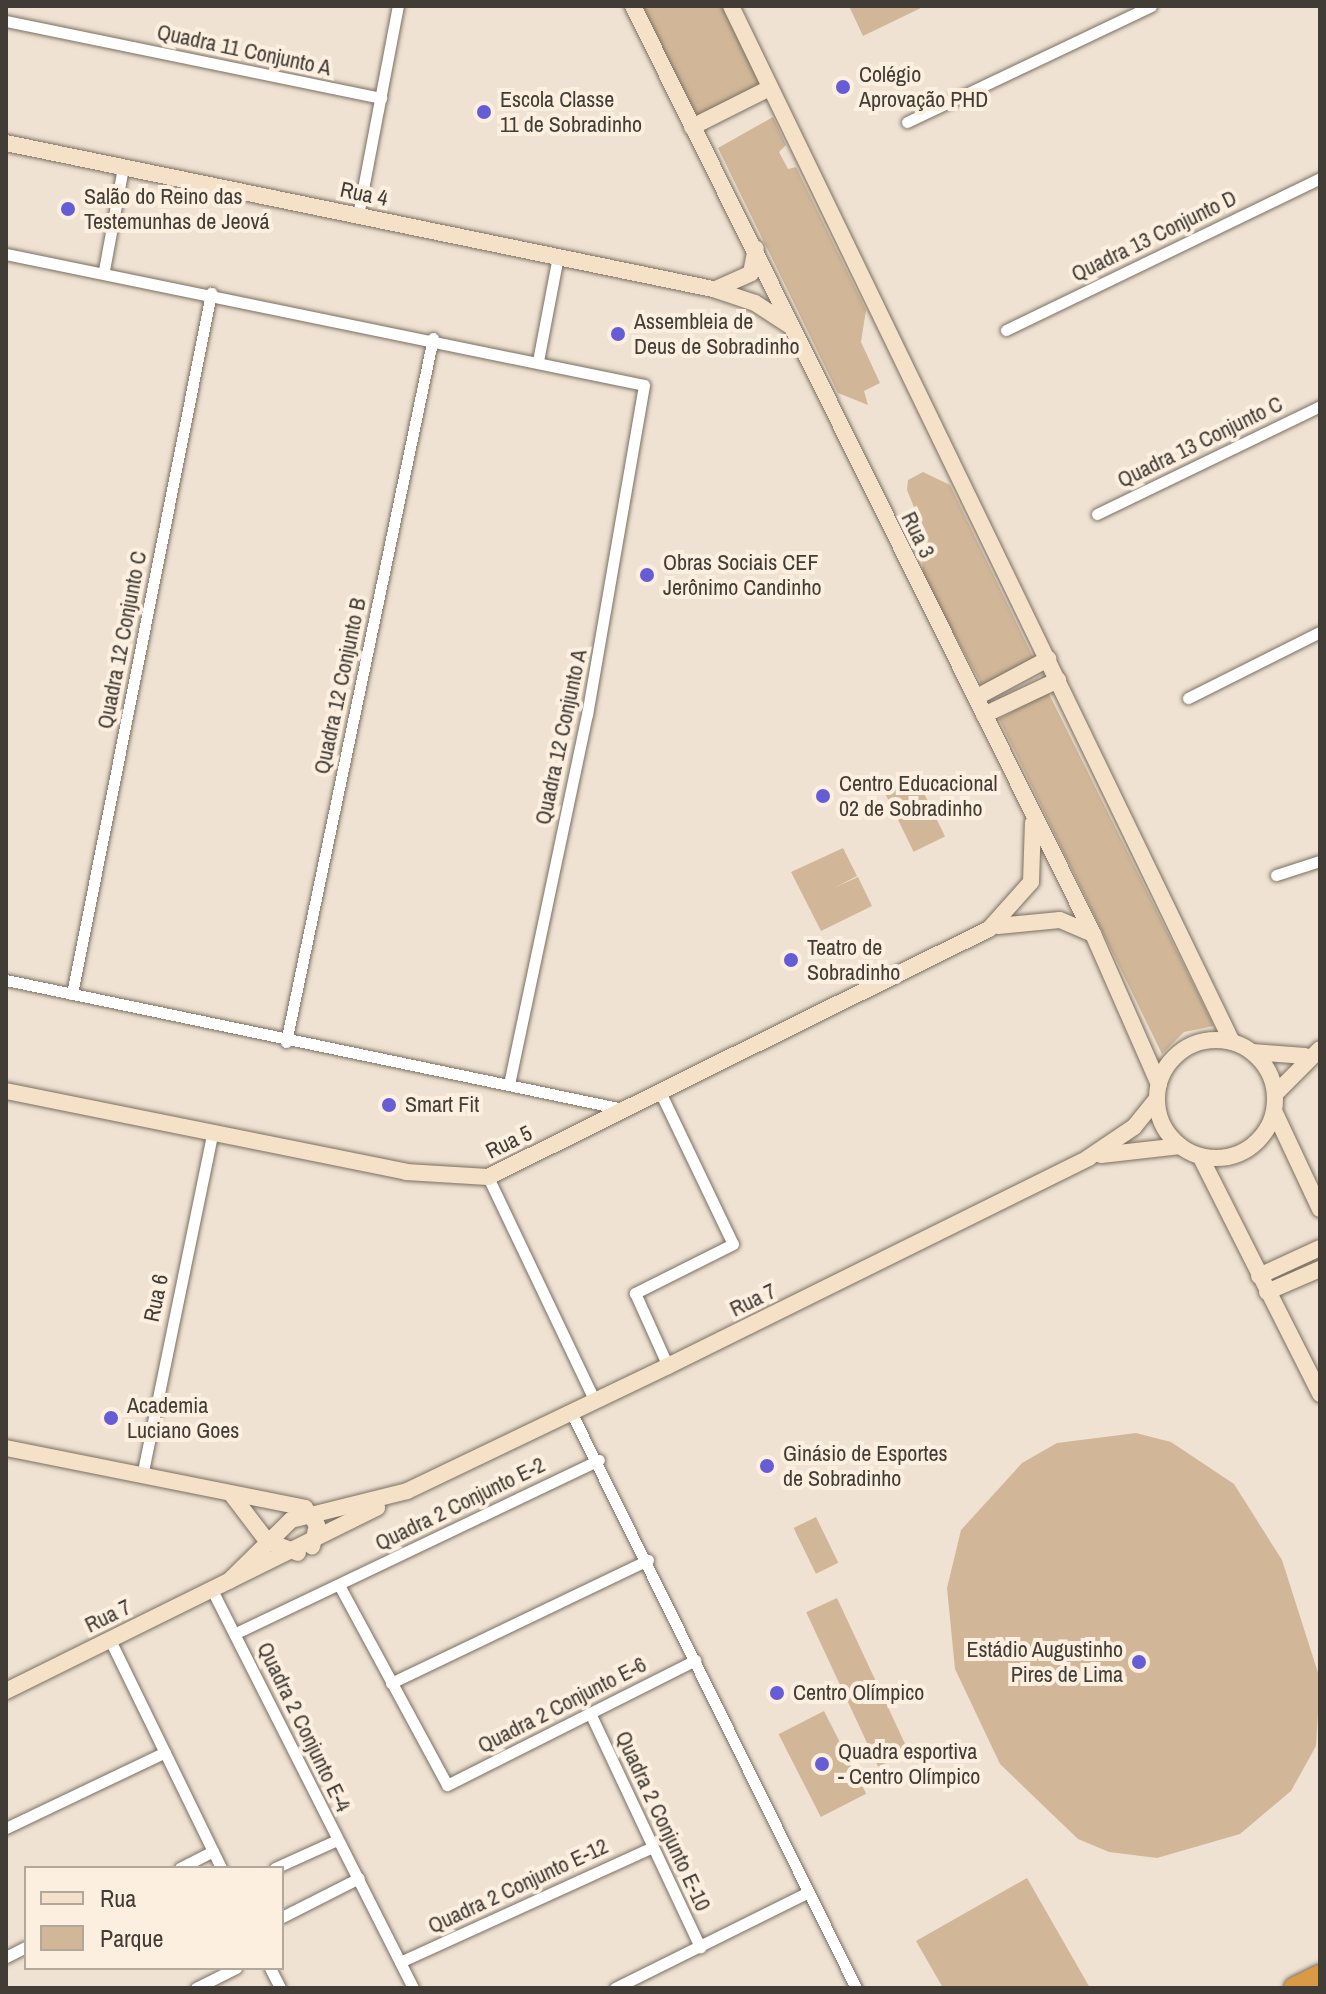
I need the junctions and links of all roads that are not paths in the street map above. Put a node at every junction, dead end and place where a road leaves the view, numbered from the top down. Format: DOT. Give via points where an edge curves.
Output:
graph roads {
  1 [pos="398,6"];
  2 [pos="633,6"];
  3 [pos="731,6"];
  4 [pos="1151,6"];
  5 [pos="6,21"];
  6 [pos="770,88"];
  7 [pos="381,98"];
  8 [pos="907,122"];
  9 [pos="692,127"];
  10 [pos="6,143"];
  11 [pos="123,167"];
  12 [pos="1320,178"];
  13 [pos="358,215"];
  14 [pos="756,248"];
  15 [pos="6,254"];
  16 [pos="558,256"];
  17 [pos="104,270"];
  18 [pos="713,289"];
  19 [pos="211,293"];
  20 [pos="793,328"];
  21 [pos="1006,330"];
  22 [pos="433,338"];
  23 [pos="538,361"];
  24 [pos="1320,406"];
  25 [pos="1097,514"];
  26 [pos="1320,632"];
  27 [pos="1048,659"];
  28 [pos="1058,680"];
  29 [pos="977,697"];
  30 [pos="1188,698"];
  31 [pos="984,715"];
  32 [pos="1032,818"];
  33 [pos="1320,861"];
  34 [pos="1276,875"];
  35 [pos="989,929"];
  36 [pos="1093,934"];
  37 [pos="6,980"];
  38 [pos="72,994"];
  39 [pos="286,1042"];
  40 [pos="1232,1042"];
  41 [pos="1252,1052"];
  42 [pos="1312,1052"];
  43 [pos="509,1084"];
  44 [pos="6,1091"];
  45 [pos="1158,1092"];
  46 [pos="1276,1093"];
  47 [pos="661,1094"];
  48 [pos="628,1110"];
  49 [pos="1275,1113"];
  50 [pos="213,1130"];
  51 [pos="1180,1146"];
  52 [pos="1200,1156"];
  53 [pos="1088,1158"];
  54 [pos="488,1177"];
  55 [pos="1320,1209"];
  56 [pos="1320,1248"];
  57 [pos="1320,1269"];
  58 [pos="1259,1276"];
  59 [pos="1267,1292"];
  60 [pos="668,1366"];
  61 [pos="1320,1394"];
  62 [pos="595,1401"];
  63 [pos="571,1412"];
  64 [pos="6,1448"];
  65 [pos="599,1460"];
  66 [pos="142,1476"];
  67 [pos="407,1491"];
  68 [pos="231,1494"];
  69 [pos="313,1512"];
  70 [pos="267,1541"];
  71 [pos="305,1550"];
  72 [pos="648,1560"];
  73 [pos="229,1581"];
  74 [pos="339,1585"];
  75 [pos="212,1590"];
  76 [pos="236,1633"];
  77 [pos="110,1640"];
  78 [pos="695,1660"];
  79 [pos="391,1683"];
  80 [pos="6,1691"];
  81 [pos="590,1713"];
  82 [pos="165,1752"];
  83 [pos="6,1828"];
  84 [pos="337,1840"];
  85 [pos="652,1847"];
  86 [pos="213,1851"];
  87 [pos="184,1866"];
  88 [pos="220,1866"];
  89 [pos="279,1866"];
  90 [pos="359,1878"];
  91 [pos="808,1892"];
  92 [pos="284,1916"];
  93 [pos="700,1947"];
  94 [pos="24,1948"];
  95 [pos="6,1957"];
  96 [pos="400,1962"];
  97 [pos="232,1970"];
  98 [pos="271,1970"];
  99 [pos="1320,1975"];
  100 [pos="1297,1987"];
  101 [pos="196,1988"];
  102 [pos="280,1988"];
  103 [pos="413,1988"];
  104 [pos="615,1988"];
  105 [pos="856,1988"];
  1 -- 7 [label="street"];
  2 -- 9 [label="main road, Rua 3"];
  3 -- 6 [label="main road"];
  4 -- 8 [label="street"];
  5 -- 7 [label="street, Quadra 11 Conjunto A"];
  6 -- 9 [label="main road"];
  6 -- 27 [label="main road"];
  7 -- 13 [label="street"];
  9 -- 14 [label="main road, Rua 3"];
  10 -- 11 [label="main road, Rua 4"];
  11 -- 13 [label="main road, Rua 4"];
  11 -- 17 [label="street"];
  12 -- 21 [label="street, Quadra 13 Conjunto D"];
  13 -- 16 [label="main road, Rua 4"];
  14 -- 18 [label="main road" via="742,282"];
  14 -- 20 [label="main road, Rua 3"];
  15 -- 17 [label="street"];
  16 -- 18 [label="main road, Rua 4"];
  16 -- 23 [label="street"];
  17 -- 19 [label="street"];
  18 -- 20 [label="main road, Rua 4" via="755,303"];
  19 -- 22 [label="street"];
  19 -- 38 [label="street, Quadra 12 Conjunto C"];
  20 -- 29 [label="main road, Rua 3"];
  22 -- 23 [label="street"];
  22 -- 39 [label="street, Quadra 12 Conjunto B"];
  23 -- 43 [label="street, Quadra 12 Conjunto A" via="638,380 648,398"];
  24 -- 25 [label="street, Quadra 13 Conjunto C"];
  26 -- 30 [label="street"];
  27 -- 28 [label="main road"];
  27 -- 29 [label="main road"];
  28 -- 31 [label="main road"];
  28 -- 40 [label="main road"];
  29 -- 31 [label="main road, Rua 3"];
  31 -- 32 [label="main road, Rua 3"];
  32 -- 35 [label="main road" via="1031,882"];
  32 -- 36 [label="main road, Rua 3"];
  33 -- 34 [label="street"];
  35 -- 36 [label="main road" via="1051,920"];
  35 -- 47 [label="main road, Rua 5"];
  36 -- 45 [label="main road, Rua 3"];
  37 -- 38 [label="street"];
  38 -- 39 [label="street"];
  39 -- 43 [label="street"];
  40 -- 41 [label="main road"];
  40 -- 45 [label="main road" via="1186,1048"];
  41 -- 42 [label="main road"];
  41 -- 46 [label="main road"];
  42 -- 46 [label="main road"];
  43 -- 48 [label="street"];
  44 -- 50 [label="main road, Rua 5"];
  45 -- 51 [label="main road"];
  45 -- 53 [label="main road, Rua 7" via="1114,1141"];
  46 -- 49 [label="main road"];
  47 -- 48 [label="main road, Rua 5"];
  47 -- 60 [label="street" via="733,1244 635,1293"];
  48 -- 54 [label="main road, Rua 5"];
  49 -- 52 [label="main road" via="1267,1131 1238,1155"];
  49 -- 55 [label="main road"];
  50 -- 54 [label="main road, Rua 5" via="406,1172"];
  50 -- 66 [label="street, Rua 6"];
  51 -- 52 [label="main road"];
  51 -- 53 [label="main road"];
  52 -- 58 [label="main road"];
  53 -- 60 [label="main road, Rua 7"];
  54 -- 62 [label="street"];
  56 -- 58 [label="main road"];
  57 -- 59 [label="main road"];
  58 -- 59 [label="main road"];
  59 -- 61 [label="main road"];
  60 -- 62 [label="main road, Rua 7"];
  62 -- 63 [label="main road, Rua 7"];
  63 -- 65 [label="street"];
  63 -- 67 [label="main road, Rua 7"];
  64 -- 66 [label="main road"];
  65 -- 72 [label="street"];
  65 -- 74 [label="street, Quadra 2 Conjunto E-2"];
  66 -- 68 [label="main road"];
  67 -- 69 [label="main road, Rua 7"];
  67 -- 71 [label="main road, Rua 7"];
  68 -- 69 [label="main road"];
  68 -- 70 [label="main road"];
  69 -- 70 [label="main road, Rua 7" via="291,1520"];
  69 -- 71 [label="main road"];
  70 -- 71 [label="main road"];
  70 -- 73 [label="main road, Rua 7"];
  71 -- 73 [label="main road, Rua 7"];
  72 -- 78 [label="street"];
  72 -- 79 [label="street"];
  73 -- 75 [label="main road, Rua 7"];
  74 -- 76 [label="street, Quadra 2 Conjunto E-2"];
  74 -- 79 [label="street"];
  75 -- 76 [label="street, Quadra 2 Conjunto E-4"];
  75 -- 77 [label="main road, Rua 7"];
  76 -- 84 [label="street, Quadra 2 Conjunto E-4"];
  77 -- 80 [label="main road, Rua 7"];
  77 -- 82 [label="street"];
  78 -- 81 [label="street, Quadra 2 Conjunto E-6"];
  78 -- 91 [label="street"];
  79 -- 81 [label="street, Quadra 2 Conjunto E-6" via="447,1785"];
  81 -- 85 [label="street, Quadra 2 Conjunto E-10"];
  82 -- 83 [label="street"];
  82 -- 86 [label="street"];
  84 -- 89 [label="street"];
  84 -- 90 [label="street, Quadra 2 Conjunto E-4"];
  85 -- 93 [label="street, Quadra 2 Conjunto E-10"];
  85 -- 96 [label="street, Quadra 2 Conjunto E-12"];
  86 -- 87 [label="street"];
  86 -- 88 [label="street"];
  90 -- 92 [label="street"];
  90 -- 96 [label="street, Quadra 2 Conjunto E-4"];
  91 -- 93 [label="street"];
  91 -- 105 [label="street"];
  93 -- 104 [label="street"];
  94 -- 95 [label="street"];
  96 -- 103 [label="street, Quadra 2 Conjunto E-4"];
  97 -- 101 [label="street"];
  98 -- 102 [label="street"];
  99 -- 100 [label="highway"];
}
